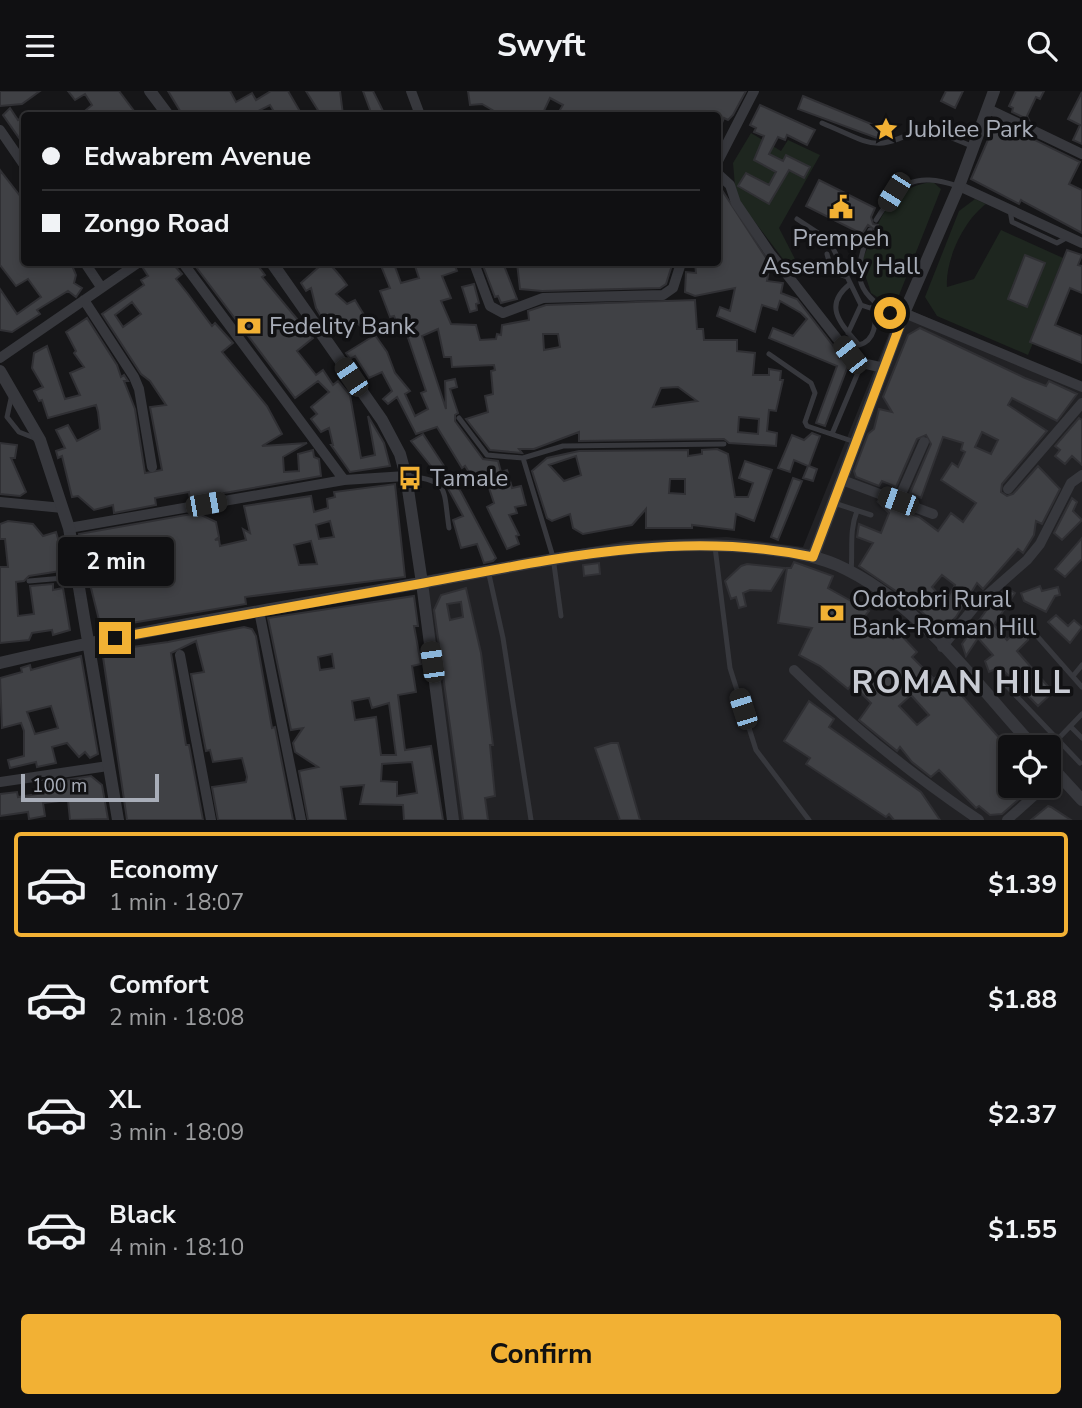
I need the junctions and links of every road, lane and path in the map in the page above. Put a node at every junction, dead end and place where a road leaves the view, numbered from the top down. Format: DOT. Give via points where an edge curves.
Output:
graph roads {
  1 [pos="150,91"];
  2 [pos="411,91"];
  3 [pos="754,91"];
  4 [pos="994,91"];
  5 [pos="988,109"];
  6 [pos="166,112"];
  7 [pos="419,112"];
  8 [pos="822,123"];
  9 [pos="0,130"];
  10 [pos="974,147"];
  11 [pos="1082,154"];
  12 [pos="721,155"];
  13 [pos="21,161"];
  14 [pos="721,177"];
  15 [pos="959,186"];
  16 [pos="797,219"];
  17 [pos="876,220"];
  18 [pos="870,230"];
  19 [pos="1082,243"];
  20 [pos="827,254"];
  21 [pos="87,266"];
  22 [pos="133,266"];
  23 [pos="185,266"];
  24 [pos="274,266"];
  25 [pos="475,266"];
  26 [pos="680,266"];
  27 [pos="847,277"];
  28 [pos="850,284"];
  29 [pos="101,287"];
  30 [pos="84,300"];
  31 [pos="861,305"];
  32 [pos="875,307"];
  33 [pos="903,316"];
  34 [pos="848,333"];
  35 [pos="769,354"];
  36 [pos="0,358"];
  37 [pos="862,363"];
  38 [pos="884,368"];
  39 [pos="2,376"];
  40 [pos="1082,387"];
  41 [pos="13,391"];
  42 [pos="1082,403"];
  43 [pos="459,418"];
  44 [pos="832,434"];
  45 [pos="40,440"];
  46 [pos="855,442"];
  47 [pos="924,442"];
  48 [pos="724,444"];
  49 [pos="523,458"];
  50 [pos="152,467"];
  51 [pos="1082,475"];
  52 [pos="406,476"];
  53 [pos="344,480"];
  54 [pos="842,480"];
  55 [pos="1008,489"];
  56 [pos="898,501"];
  57 [pos="0,502"];
  58 [pos="833,503"];
  59 [pos="63,507"];
  60 [pos="858,511"];
  61 [pos="933,514"];
  62 [pos="871,515"];
  63 [pos="69,528"];
  64 [pos="449,528"];
  65 [pos="715,544"];
  66 [pos="553,557"];
  67 [pos="813,557"];
  68 [pos="488,570"];
  69 [pos="851,572"];
  70 [pos="76,577"];
  71 [pos="29,581"];
  72 [pos="422,583"];
  73 [pos="259,611"];
  74 [pos="561,616"];
  75 [pos="1037,636"];
  76 [pos="89,643"];
  77 [pos="942,647"];
  78 [pos="180,655"];
  79 [pos="0,663"];
  80 [pos="1082,665"];
  81 [pos="794,670"];
  82 [pos="1073,675"];
  83 [pos="1003,682"];
  84 [pos="1082,687"];
  85 [pos="1081,718"];
  86 [pos="1071,727"];
  87 [pos="1023,735"];
  88 [pos="1054,735"];
  89 [pos="1061,736"];
  90 [pos="1082,738"];
  91 [pos="1061,742"];
  92 [pos="1080,763"];
  93 [pos="108,766"];
  94 [pos="0,782"];
  95 [pos="1061,787"];
  96 [pos="1032,798"];
  97 [pos="1082,800"];
  98 [pos="118,820"];
  99 [pos="211,820"];
  100 [pos="300,820"];
  101 [pos="453,820"];
  102 [pos="531,820"];
  103 [pos="809,820"];
  104 [pos="979,820"];
  105 [pos="1007,820"];
  1 -- 6 [label="street"];
  2 -- 7 [label="street"];
  3 -- 12 [label="street"];
  4 -- 5 [label="street"];
  5 -- 10 [label="street"];
  5 -- 11 [label="street"];
  8 -- 10 [label="lane" via="877,146 925,127"];
  9 -- 13 [label="street"];
  10 -- 15 [label="street"];
  14 -- 37 [label="street" via="770,253 850,355"];
  15 -- 17 [label="lane" via="937,179 908,183 894,192"];
  15 -- 19 [label="street"];
  15 -- 33 [label="street"];
  16 -- 27 [label="lane" via="829,240"];
  18 -- 32 [label="lane" via="858,262 862,288"];
  20 -- 27 [label="lane" via="832,272"];
  21 -- 29 [label="street"];
  22 -- 29 [label="street"];
  23 -- 53 [label="street"];
  24 -- 52 [label="street" via="394,439"];
  25 -- 26 [label="street" via="490,306 503,313 543,298 663,295 673,288"];
  27 -- 28 [label="lane"];
  28 -- 31 [label="lane"];
  28 -- 34 [label="lane" via="834,306"];
  29 -- 30 [label="street"];
  30 -- 36 [label="street"];
  30 -- 50 [label="street" via="139,389"];
  31 -- 32 [label="lane"];
  31 -- 34 [label="lane"];
  32 -- 33 [label="lane"];
  32 -- 34 [label="lane" via="869,340 859,345"];
  33 -- 38 [label="street"];
  33 -- 40 [label="street"];
  35 -- 44 [label="lane" via="811,383 815,393 805,422"];
  37 -- 38 [label="street"];
  37 -- 44 [label="lane"];
  38 -- 46 [label="street"];
  39 -- 41 [label="street"];
  41 -- 45 [label="street"];
  41 -- 45 [label="lane" via="7,417 19,432"];
  42 -- 55 [label="street"];
  43 -- 49 [label="lane" via="487,455"];
  44 -- 46 [label="lane"];
  45 -- 59 [label="street"];
  46 -- 54 [label="street"];
  47 -- 56 [label="street"];
  48 -- 49 [label="lane" via="563,446"];
  49 -- 66 [label="lane"];
  51 -- 77 [label="street" via="1071,483 1027,560 976,605"];
  52 -- 53 [label="street"];
  52 -- 64 [label="lane" via="431,477 443,489"];
  52 -- 72 [label="street"];
  53 -- 63 [label="street"];
  54 -- 56 [label="street"];
  54 -- 58 [label="street"];
  56 -- 61 [label="street"];
  57 -- 59 [label="street"];
  58 -- 60 [label="lane"];
  58 -- 67 [label="street"];
  59 -- 63 [label="street"];
  60 -- 62 [label="lane"];
  60 -- 69 [label="lane" via="851,528"];
  63 -- 70 [label="street"];
  65 -- 66 [label="street"];
  65 -- 67 [label="street"];
  65 -- 103 [label="lane" via="730,668 756,750"];
  66 -- 68 [label="street"];
  66 -- 74 [label="lane"];
  67 -- 69 [label="street"];
  68 -- 72 [label="street"];
  68 -- 102 [label="lane"];
  69 -- 77 [label="street" via="899,605"];
  70 -- 71 [label="lane"];
  70 -- 76 [label="street"];
  72 -- 73 [label="street"];
  72 -- 101 [label="street"];
  73 -- 76 [label="street"];
  73 -- 100 [label="street"];
  75 -- 82 [label="lane"];
  76 -- 79 [label="street"];
  76 -- 93 [label="street"];
  77 -- 87 [label="street"];
  78 -- 99 [label="street"];
  80 -- 82 [label="lane"];
  81 -- 104 [label="street" via="852,727"];
  82 -- 84 [label="lane"];
  83 -- 88 [label="lane"];
  85 -- 86 [label="lane"];
  86 -- 89 [label="lane"];
  86 -- 90 [label="lane"];
  91 -- 92 [label="lane"];
  93 -- 94 [label="street"];
  93 -- 98 [label="street"];
  95 -- 97 [label="street"];
  96 -- 105 [label="street"];
}
